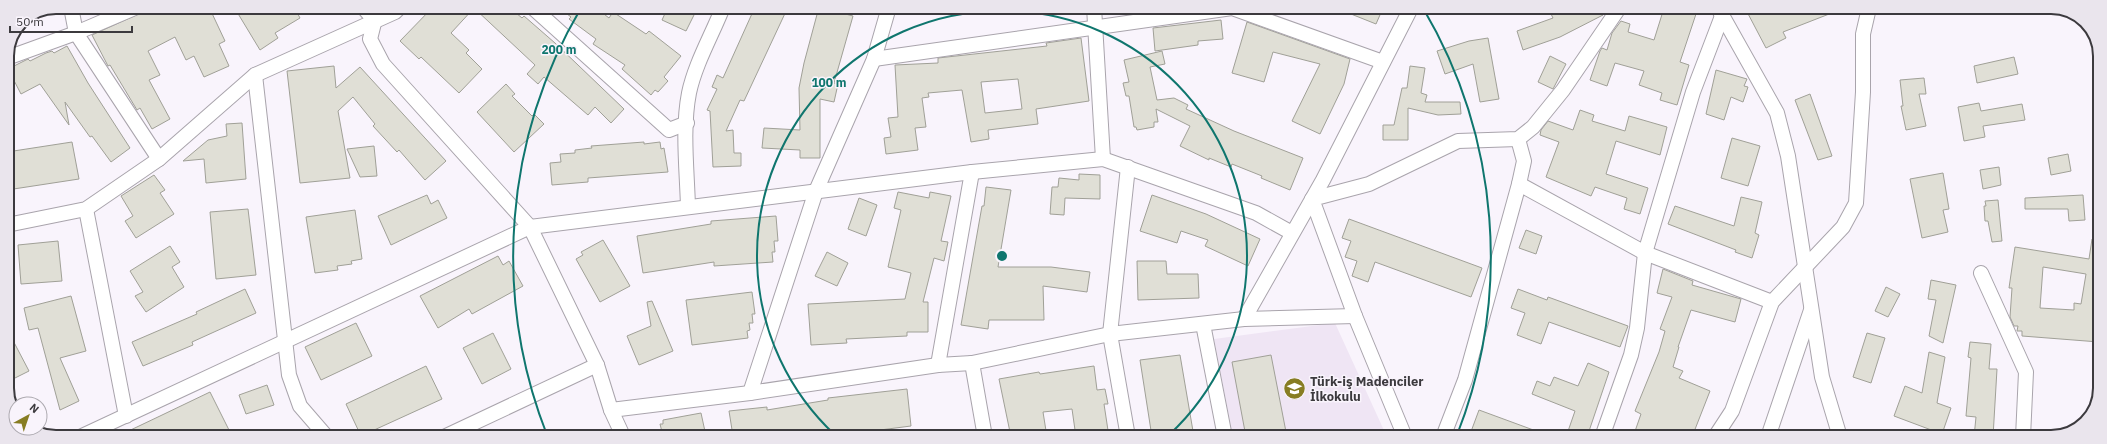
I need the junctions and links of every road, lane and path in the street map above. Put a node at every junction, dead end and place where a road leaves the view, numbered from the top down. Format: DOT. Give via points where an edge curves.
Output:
graph roads {
  1 [pos="72,14"];
  2 [pos="121,14"];
  3 [pos="376,14"];
  4 [pos="540,14"];
  5 [pos="721,14"];
  6 [pos="887,14"];
  7 [pos="1094,14"];
  8 [pos="1189,14"];
  9 [pos="1249,14"];
  10 [pos="1408,14"];
  11 [pos="1615,14"];
  12 [pos="1719,14"];
  13 [pos="1721,14"];
  14 [pos="1868,14"];
  15 [pos="1095,27"];
  16 [pos="76,33"];
  17 [pos="14,55"];
  18 [pos="874,59"];
  19 [pos="1383,62"];
  20 [pos="255,75"];
  21 [pos="687,123"];
  22 [pos="1518,139"];
  23 [pos="159,159"];
  24 [pos="1103,159"];
  25 [pos="1128,167"];
  26 [pos="972,172"];
  27 [pos="1519,184"];
  28 [pos="816,191"];
  29 [pos="1312,199"];
  30 [pos="688,207"];
  31 [pos="86,209"];
  32 [pos="14,224"];
  33 [pos="530,226"];
  34 [pos="1292,233"];
  35 [pos="1645,253"];
  36 [pos="1805,266"];
  37 [pos="1981,272"];
  38 [pos="1772,302"];
  39 [pos="1811,308"];
  40 [pos="1356,316"];
  41 [pos="1244,319"];
  42 [pos="1203,324"];
  43 [pos="1110,334"];
  44 [pos="284,341"];
  45 [pos="972,362"];
  46 [pos="597,365"];
  47 [pos="938,365"];
  48 [pos="750,393"];
  49 [pos="611,410"];
  50 [pos="126,416"];
  51 [pos="95,430"];
  52 [pos="321,430"];
  53 [pos="459,430"];
  54 [pos="620,430"];
  55 [pos="984,430"];
  56 [pos="1127,430"];
  57 [pos="1224,430"];
  58 [pos="1402,430"];
  59 [pos="1446,430"];
  60 [pos="1604,430"];
  61 [pos="1720,430"];
  62 [pos="1770,430"];
  63 [pos="1838,430"];
  64 [pos="2023,430"];
  1 -- 16 [label="street"];
  2 -- 16 [label="street"];
  3 -- 20 [label="street"];
  3 -- 33 [label="street" via="370,39 383,64"];
  4 -- 21 [label="street" via="669,130"];
  5 -- 21 [label="street" via="690,93"];
  6 -- 18 [label="street"];
  7 -- 15 [label="street"];
  8 -- 15 [label="street"];
  9 -- 19 [label="street"];
  10 -- 19 [label="street"];
  11 -- 22 [label="street" via="1564,90 1533,127"];
  12 -- 35 [label="street"];
  13 -- 36 [label="street" via="1777,113 1788,156"];
  14 -- 36 [label="street" via="1863,34 1861,143 1856,203 1843,228"];
  15 -- 18 [label="street"];
  15 -- 24 [label="street"];
  16 -- 17 [label="street"];
  16 -- 23 [label="street"];
  18 -- 28 [label="street"];
  19 -- 29 [label="street"];
  20 -- 23 [label="street"];
  20 -- 44 [label="street"];
  21 -- 30 [label="street"];
  22 -- 27 [label="street" via="1524,161"];
  22 -- 29 [label="street" via="1458,141 1369,184"];
  23 -- 31 [label="street"];
  24 -- 25 [label="street"];
  24 -- 26 [label="street"];
  25 -- 34 [label="street" via="1256,213"];
  25 -- 43 [label="street"];
  26 -- 28 [label="street"];
  26 -- 47 [label="street"];
  27 -- 35 [label="street"];
  27 -- 59 [label="street" via="1465,380"];
  28 -- 30 [label="street"];
  28 -- 48 [label="street"];
  29 -- 34 [label="street"];
  29 -- 40 [label="street"];
  30 -- 33 [label="street"];
  31 -- 32 [label="street"];
  31 -- 50 [label="street"];
  33 -- 44 [label="street"];
  33 -- 46 [label="street"];
  34 -- 41 [label="street"];
  35 -- 38 [label="street"];
  35 -- 60 [label="street" via="1637,328 1631,355"];
  36 -- 38 [label="street"];
  36 -- 39 [label="street"];
  37 -- 64 [label="street" via="2026,372"];
  38 -- 61 [label="street" via="1732,411"];
  39 -- 62 [label="street"];
  39 -- 63 [label="street" via="1822,377"];
  40 -- 41 [label="street"];
  40 -- 58 [label="street"];
  41 -- 42 [label="street"];
  42 -- 43 [label="street"];
  42 -- 57 [label="street"];
  43 -- 45 [label="street"];
  43 -- 56 [label="street"];
  44 -- 50 [label="street"];
  44 -- 52 [label="street" via="289,376 300,406"];
  45 -- 47 [label="street"];
  45 -- 55 [label="street"];
  46 -- 49 [label="street"];
  46 -- 53 [label="street"];
  47 -- 48 [label="street"];
  48 -- 49 [label="street"];
  49 -- 54 [label="street"];
  50 -- 51 [label="street"];
}
